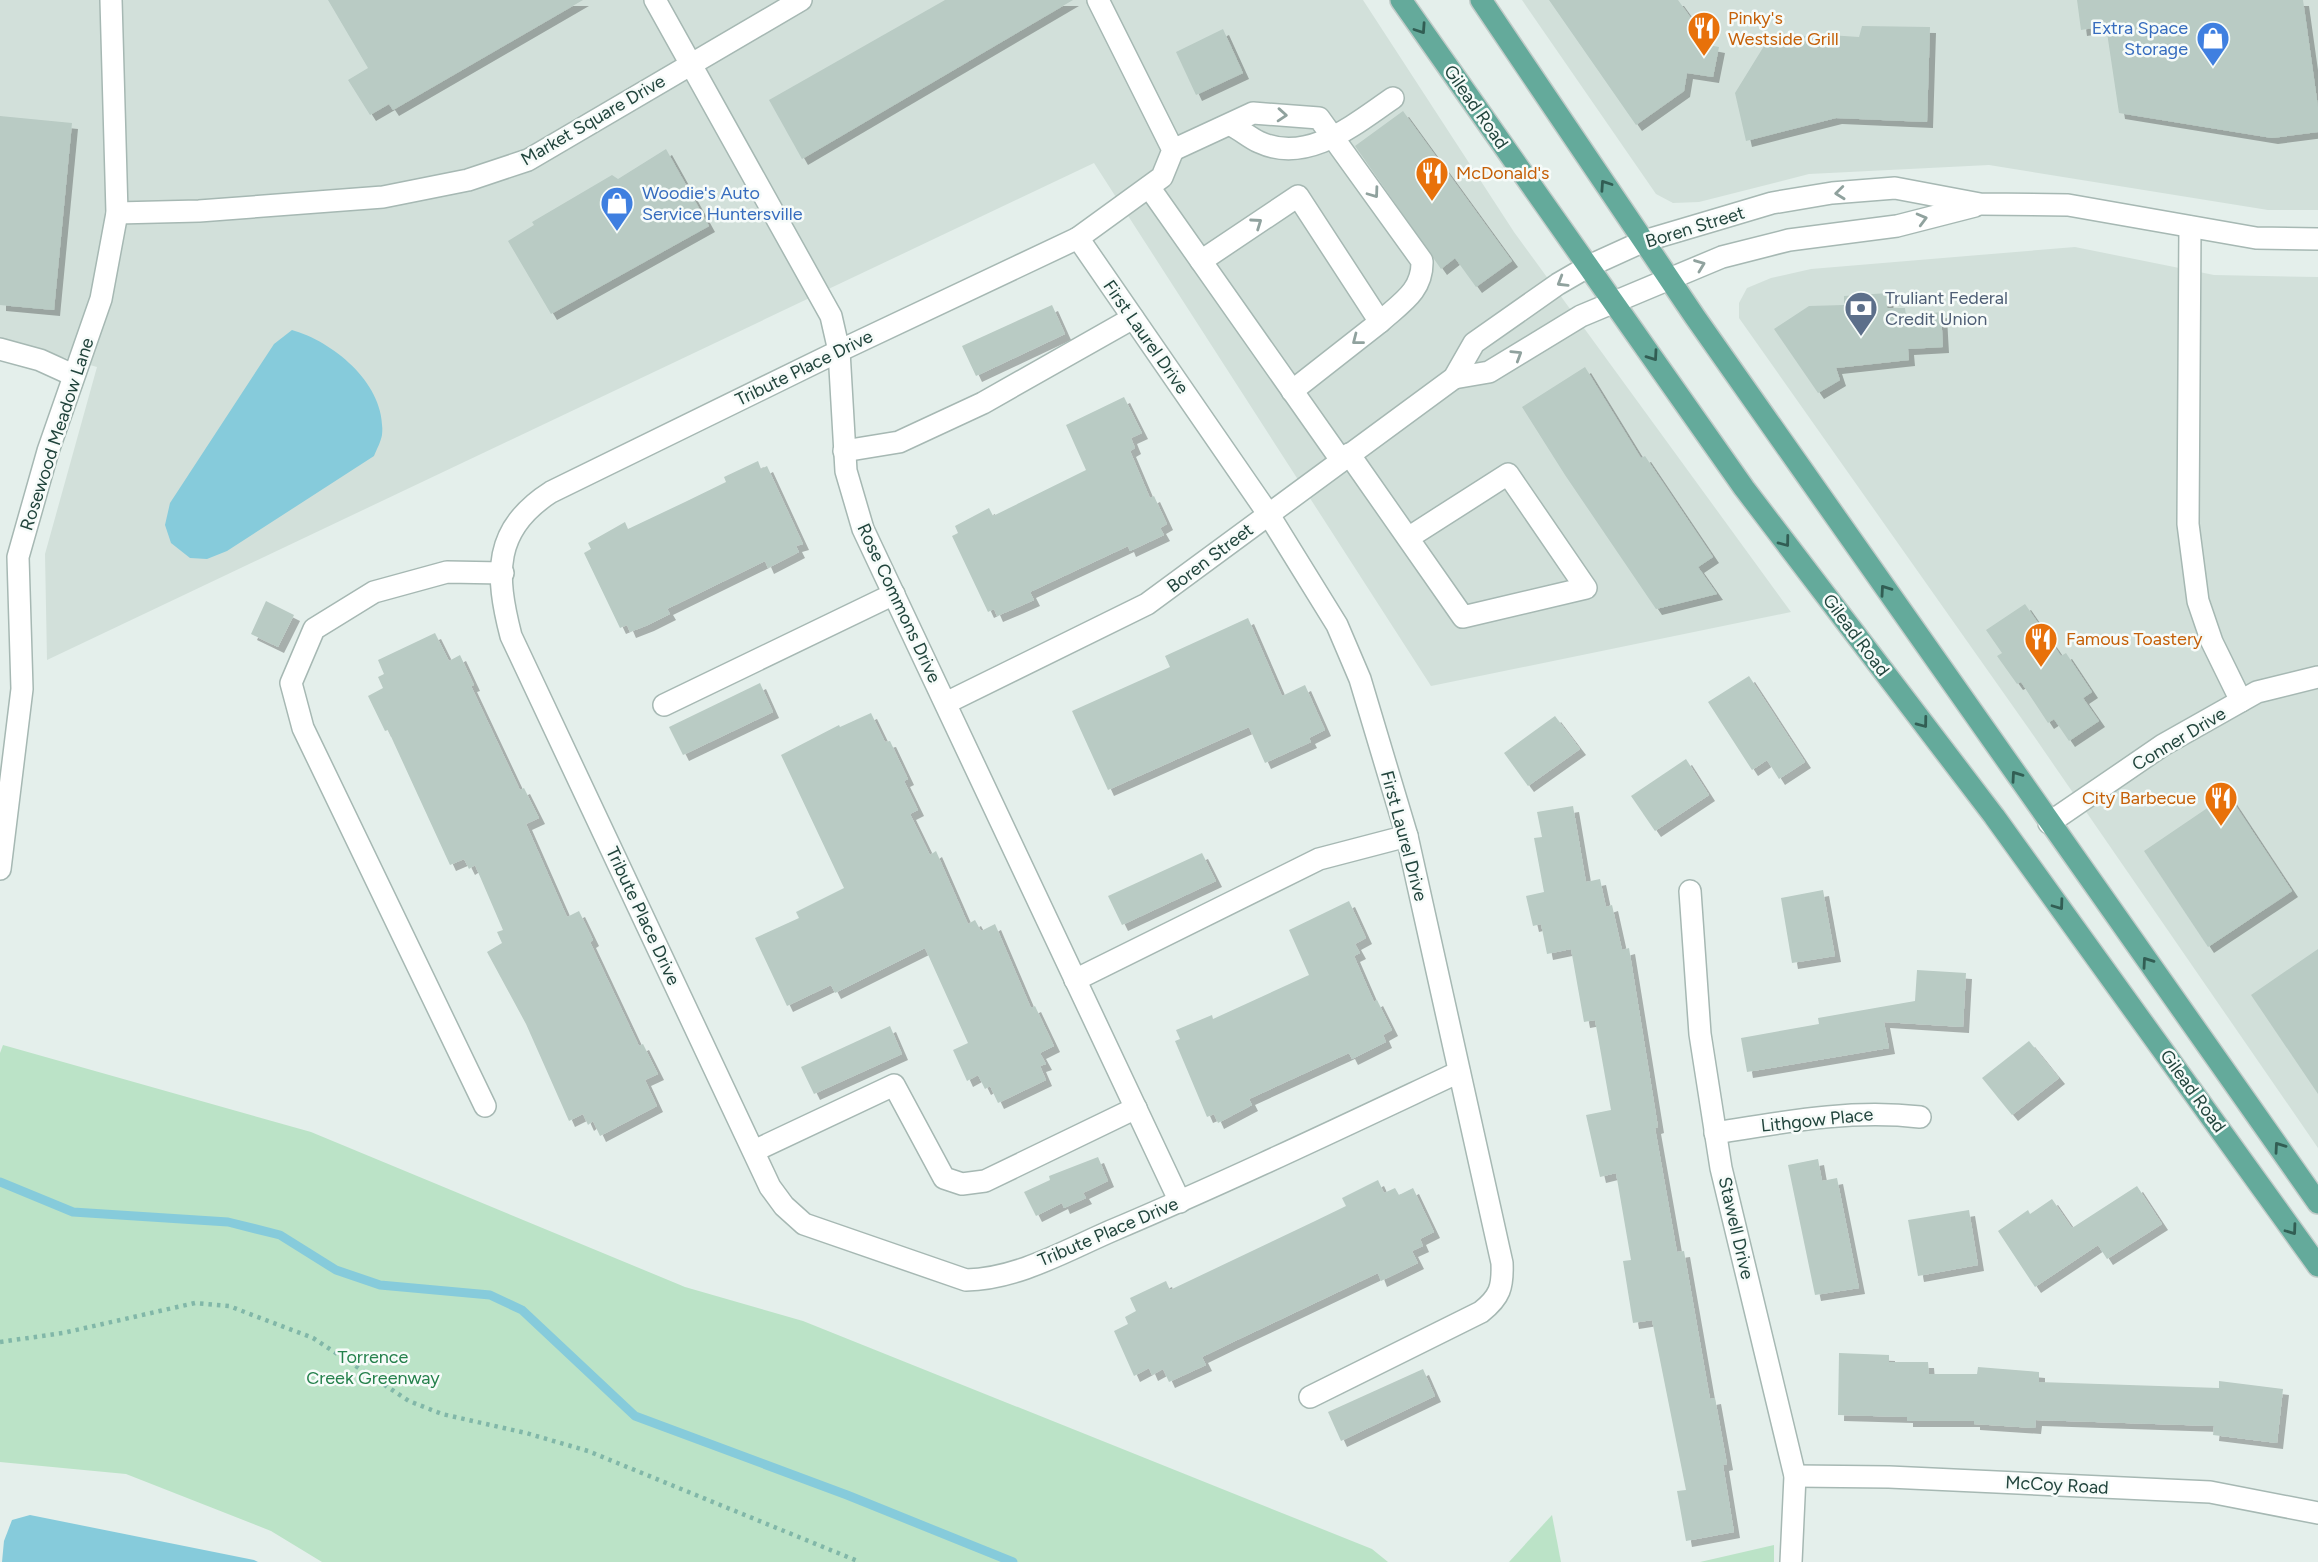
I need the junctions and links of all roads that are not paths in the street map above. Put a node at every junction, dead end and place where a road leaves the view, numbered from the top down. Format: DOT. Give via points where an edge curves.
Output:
graph roads {
  1 [pos="111,0"];
  2 [pos="655,0"];
  3 [pos="801,0"];
  4 [pos="1098,0"];
  5 [pos="1401,0"];
  6 [pos="1480,0"];
  7 [pos="692,63"];
  8 [pos="1393,97"];
  9 [pos="1231,125"];
  10 [pos="1335,138"];
  11 [pos="1173,150"];
  12 [pos="1149,187"];
  13 [pos="1980,204"];
  14 [pos="117,212"];
  15 [pos="2190,228"];
  16 [pos="1078,238"];
  17 [pos="2318,239"];
  18 [pos="1644,241"];
  19 [pos="1201,261"];
  20 [pos="1590,266"];
  21 [pos="1668,277"];
  22 [pos="1614,301"];
  23 [pos="1133,318"];
  24 [pos="1380,322"];
  25 [pos="0,349"];
  26 [pos="839,351"];
  27 [pos="73,375"];
  28 [pos="1454,378"];
  29 [pos="1292,391"];
  30 [pos="844,451"];
  31 [pos="1345,457"];
  32 [pos="1269,514"];
  33 [pos="1408,538"];
  34 [pos="503,573"];
  35 [pos="894,594"];
  36 [pos="2318,677"];
  37 [pos="2241,701"];
  38 [pos="946,704"];
  39 [pos="664,705"];
  40 [pos="2049,823"];
  41 [pos="1407,836"];
  42 [pos="0,869"];
  43 [pos="1690,891"];
  44 [pos="1075,980"];
  45 [pos="1459,1072"];
  46 [pos="485,1106"];
  47 [pos="1136,1108"];
  48 [pos="1920,1117"];
  49 [pos="1715,1133"];
  50 [pos="754,1152"];
  51 [pos="1180,1202"];
  52 [pos="2318,1203"];
  53 [pos="2318,1266"];
  54 [pos="1310,1397"];
  55 [pos="1795,1476"];
  56 [pos="2318,1513"];
  57 [pos="1791,1562"];
  1 -- 14 [label="street, Rosewood Meadow Lane"];
  2 -- 7 [label="street, Rose Commons Drive"];
  3 -- 7 [label="street, Market Square Drive"];
  4 -- 11 [label="street"];
  5 -- 20 [label="main road, Gilead Road, one-way"];
  18 -- 6 [label="main road, Gilead Road, one-way"];
  7 -- 14 [label="street, Market Square Drive" via="528,160 468,180 383,197 199,211"];
  7 -- 26 [label="street, Rose Commons Drive" via="831,316"];
  8 -- 10 [label="street"];
  9 -- 10 [label="street" via="1261,143 1284,148"];
  9 -- 10 [label="street, one-way" via="1253,113 1319,118"];
  9 -- 11 [label="street"];
  10 -- 24 [label="street, one-way" via="1422,261 1423,277 1413,292"];
  11 -- 12 [label="street, Tribute Place Drive" via="1162,177"];
  12 -- 16 [label="street, Tribute Place Drive"];
  12 -- 19 [label="street"];
  13 -- 15 [label="street, Boren Street" via="2068,205"];
  13 -- 18 [label="street, Boren Street, one-way" via="1895,188 1832,193 1772,203"];
  21 -- 13 [label="street, Boren Street, one-way" via="1789,240 1897,226"];
  14 -- 27 [label="street, Rosewood Meadow Lane" via="101,299"];
  15 -- 17 [label="street, Boren Street" via="2256,238"];
  15 -- 37 [label="street" via="2188,524 2198,601"];
  16 -- 23 [label="street, First Laurel Drive"];
  16 -- 26 [label="street, Tribute Place Drive"];
  18 -- 20 [label="street, Boren Street"];
  18 -- 21 [label="main road, Gilead Road"];
  19 -- 24 [label="street, one-way" via="1298,196"];
  19 -- 29 [label="street"];
  20 -- 22 [label="main road, Gilead Road"];
  20 -- 28 [label="street, Boren Street, one-way" via="1474,343"];
  21 -- 22 [label="street, Boren Street"];
  40 -- 21 [label="main road, Gilead Road, one-way"];
  28 -- 22 [label="street, Boren Street, one-way" via="1489,372 1571,321"];
  22 -- 53 [label="main road, Gilead Road, one-way" via="1744,488 1994,816"];
  23 -- 30 [label="street" via="983,403 898,442"];
  23 -- 32 [label="street, First Laurel Drive"];
  24 -- 29 [label="street, one-way"];
  25 -- 27 [label="street"];
  26 -- 30 [label="street, Rose Commons Drive"];
  26 -- 34 [label="street, Tribute Place Drive" via="526,508 504,548"];
  27 -- 42 [label="street, Rosewood Meadow Lane" via="18,557 22,689"];
  28 -- 31 [label="street, Boren Street"];
  29 -- 31 [label="street"];
  30 -- 35 [label="street, Rose Commons Drive" via="863,528"];
  31 -- 32 [label="street, Boren Street"];
  31 -- 33 [label="street"];
  32 -- 38 [label="street, Boren Street" via="1147,604"];
  32 -- 41 [label="street, First Laurel Drive" via="1342,636 1360,679"];
  33 -- 33 [label="street" via="1463,617 1586,588 1508,474"];
  34 -- 46 [label="street" via="447,572 374,593 314,629 291,683 303,728"];
  34 -- 50 [label="street, Tribute Place Drive" via="503,604 511,636"];
  35 -- 38 [label="street, Rose Commons Drive"];
  35 -- 39 [label="street"];
  36 -- 37 [label="street, Conner Drive" via="2257,692"];
  37 -- 40 [label="street, Conner Drive" via="2164,745"];
  38 -- 44 [label="street, Rose Commons Drive"];
  52 -- 40 [label="main road, Gilead Road, one-way"];
  41 -- 44 [label="street" via="1319,859"];
  41 -- 45 [label="street, First Laurel Drive"];
  43 -- 49 [label="street, Stawell Drive" via="1700,1034"];
  44 -- 47 [label="street, Rose Commons Drive"];
  45 -- 51 [label="street, Tribute Place Drive"];
  45 -- 54 [label="street, First Laurel Drive" via="1503,1263 1498,1298 1481,1312"];
  47 -- 50 [label="street" via="985,1181 961,1184 944,1178 894,1085"];
  47 -- 51 [label="street, Rose Commons Drive"];
  48 -- 49 [label="street, Lithgow Place" via="1880,1112 1828,1115"];
  49 -- 55 [label="street, Stawell Drive"];
  50 -- 51 [label="street, Tribute Place Drive" via="784,1206 804,1224 966,1280 1017,1271"];
  55 -- 56 [label="street, McCoy Road" via="2210,1492"];
  55 -- 57 [label="street, Stawell Drive"];
}
